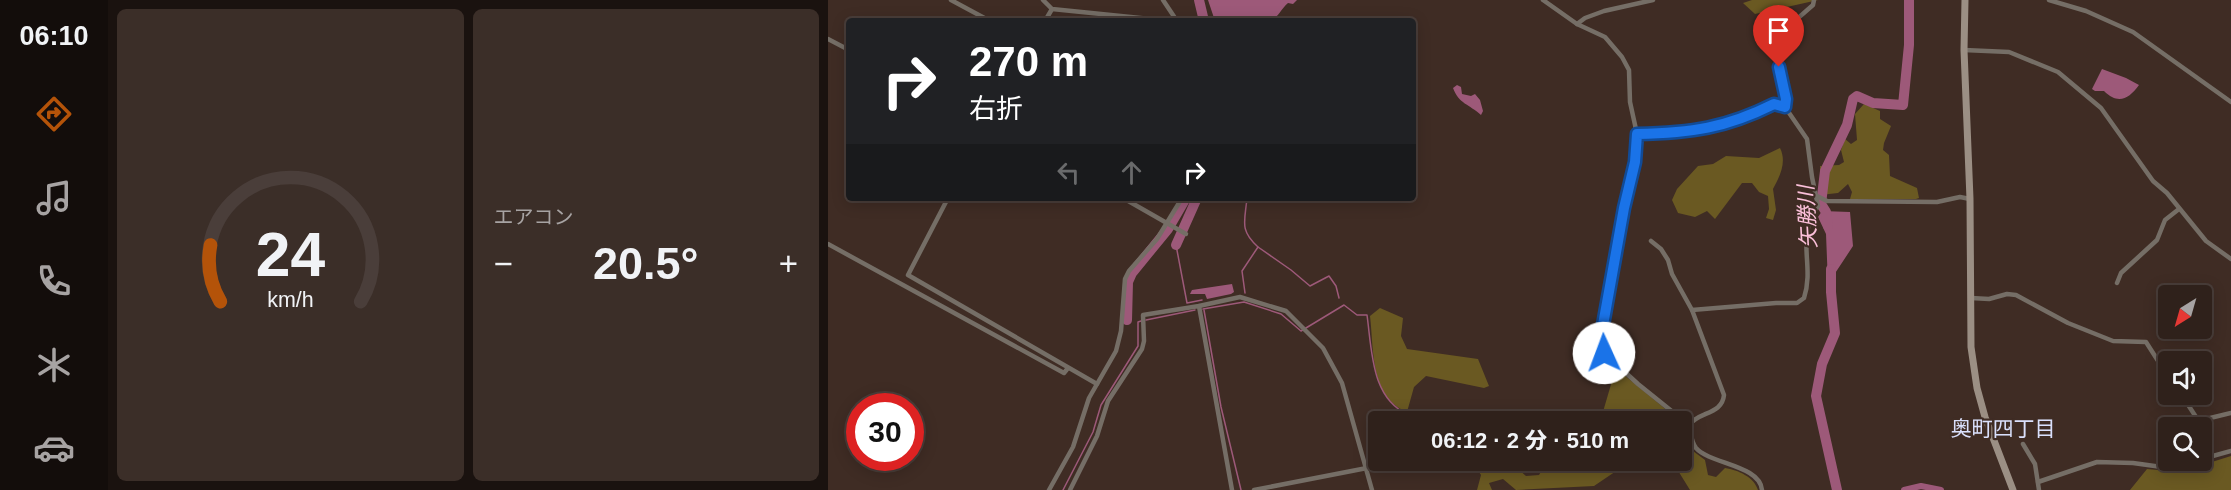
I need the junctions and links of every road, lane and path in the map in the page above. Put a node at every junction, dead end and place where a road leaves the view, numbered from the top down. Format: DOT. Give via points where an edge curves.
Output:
graph roads {
  1 [pos="951,0"];
  2 [pos="1043,0"];
  3 [pos="1163,0"];
  4 [pos="1543,0"];
  5 [pos="1653,0"];
  6 [pos="1814,0"];
  7 [pos="1965,0"];
  8 [pos="2049,0"];
  9 [pos="1052,9"];
  10 [pos="984,18"];
  11 [pos="1047,18"];
  12 [pos="1140,18"];
  13 [pos="1175,18"];
  14 [pos="1577,24"];
  15 [pos="830,39"];
  16 [pos="828,46"];
  17 [pos="846,48"];
  18 [pos="1964,50"];
  19 [pos="2231,102"];
  20 [pos="1785,107"];
  21 [pos="1637,134"];
  22 [pos="1815,195"];
  23 [pos="1970,199"];
  24 [pos="946,201"];
  25 [pos="1128,201"];
  26 [pos="1180,201"];
  27 [pos="2179,209"];
  28 [pos="1168,223"];
  29 [pos="1186,234"];
  30 [pos="1651,241"];
  31 [pos="828,244"];
  32 [pos="2231,259"];
  33 [pos="2117,283"];
  34 [pos="1971,298"];
  35 [pos="1199,306"];
  36 [pos="1692,310"];
  37 [pos="2158,361"];
  38 [pos="1068,368"];
  39 [pos="1097,384"];
  40 [pos="2188,405"];
  41 [pos="1671,411"];
  42 [pos="2231,413"];
  43 [pos="1692,423"];
  44 [pos="1692,440"];
  45 [pos="2023,444"];
  46 [pos="2231,450"];
  47 [pos="2212,456"];
  48 [pos="2158,466"];
  49 [pos="1367,468"];
  50 [pos="2038,482"];
  51 [pos="1048,490"];
  52 [pos="1070,490"];
  53 [pos="1232,490"];
  54 [pos="1254,490"];
  55 [pos="1372,490"];
  56 [pos="1762,490"];
  57 [pos="2013,490"];
  58 [pos="2039,490"];
  1 -- 10 [label="street"];
  2 -- 9 [label="street"];
  3 -- 13 [label="street"];
  4 -- 14 [label="street"];
  5 -- 14 [label="street" via="1604,11"];
  6 -- 20 [label="street" via="1773,40"];
  7 -- 18 [label="street"];
  8 -- 19 [label="street" via="2133,32"];
  9 -- 11 [label="street"];
  9 -- 12 [label="street"];
  14 -- 21 [label="street" via="1605,37 1629,70"];
  15 -- 16 [label="street"];
  15 -- 17 [label="street"];
  18 -- 23 [label="street"];
  18 -- 27 [label="street" via="2009,52 2058,72 2101,108 2136,159"];
  20 -- 21 [label="street" via="1774,104 1715,128"];
  20 -- 22 [label="street" via="1807,139"];
  21 -- 41 [label="street" via="1603,325 1604,353"];
  22 -- 23 [label="street" via="1827,201"];
  22 -- 36 [label="street" via="1818,206 1809,218 1806,232 1806,294 1801,301"];
  23 -- 34 [label="street"];
  24 -- 38 [label="street" via="908,274"];
  25 -- 28 [label="street"];
  26 -- 28 [label="street"];
  27 -- 32 [label="street" via="2206,241"];
  27 -- 33 [label="street" via="2165,220 2157,240 2121,273"];
  28 -- 29 [label="street"];
  28 -- 39 [label="street" via="1125,279 1118,342"];
  30 -- 36 [label="street" via="1668,260"];
  31 -- 38 [label="street" via="1064,373"];
  34 -- 37 [label="street" via="2016,295 2068,323 2113,341 2146,342"];
  34 -- 57 [label="street" via="1969,324 1977,388"];
  35 -- 49 [label="street" via="1240,297 1280,308 1302,326 1326,353 1342,383"];
  35 -- 52 [label="street" via="1143,315 1142,349 1108,401 1097,436"];
  35 -- 53 [label="street"];
  36 -- 43 [label="street" via="1724,400"];
  38 -- 39 [label="street"];
  39 -- 51 [label="street" via="1073,447"];
  40 -- 42 [label="street" via="2202,420"];
  44 -- 56 [label="street" via="1697,449 1756,478"];
  45 -- 50 [label="street" via="2035,464"];
  46 -- 47 [label="street"];
  48 -- 50 [label="street" via="2097,462"];
  49 -- 54 [label="street"];
  49 -- 55 [label="street"];
  50 -- 58 [label="street"];
}
